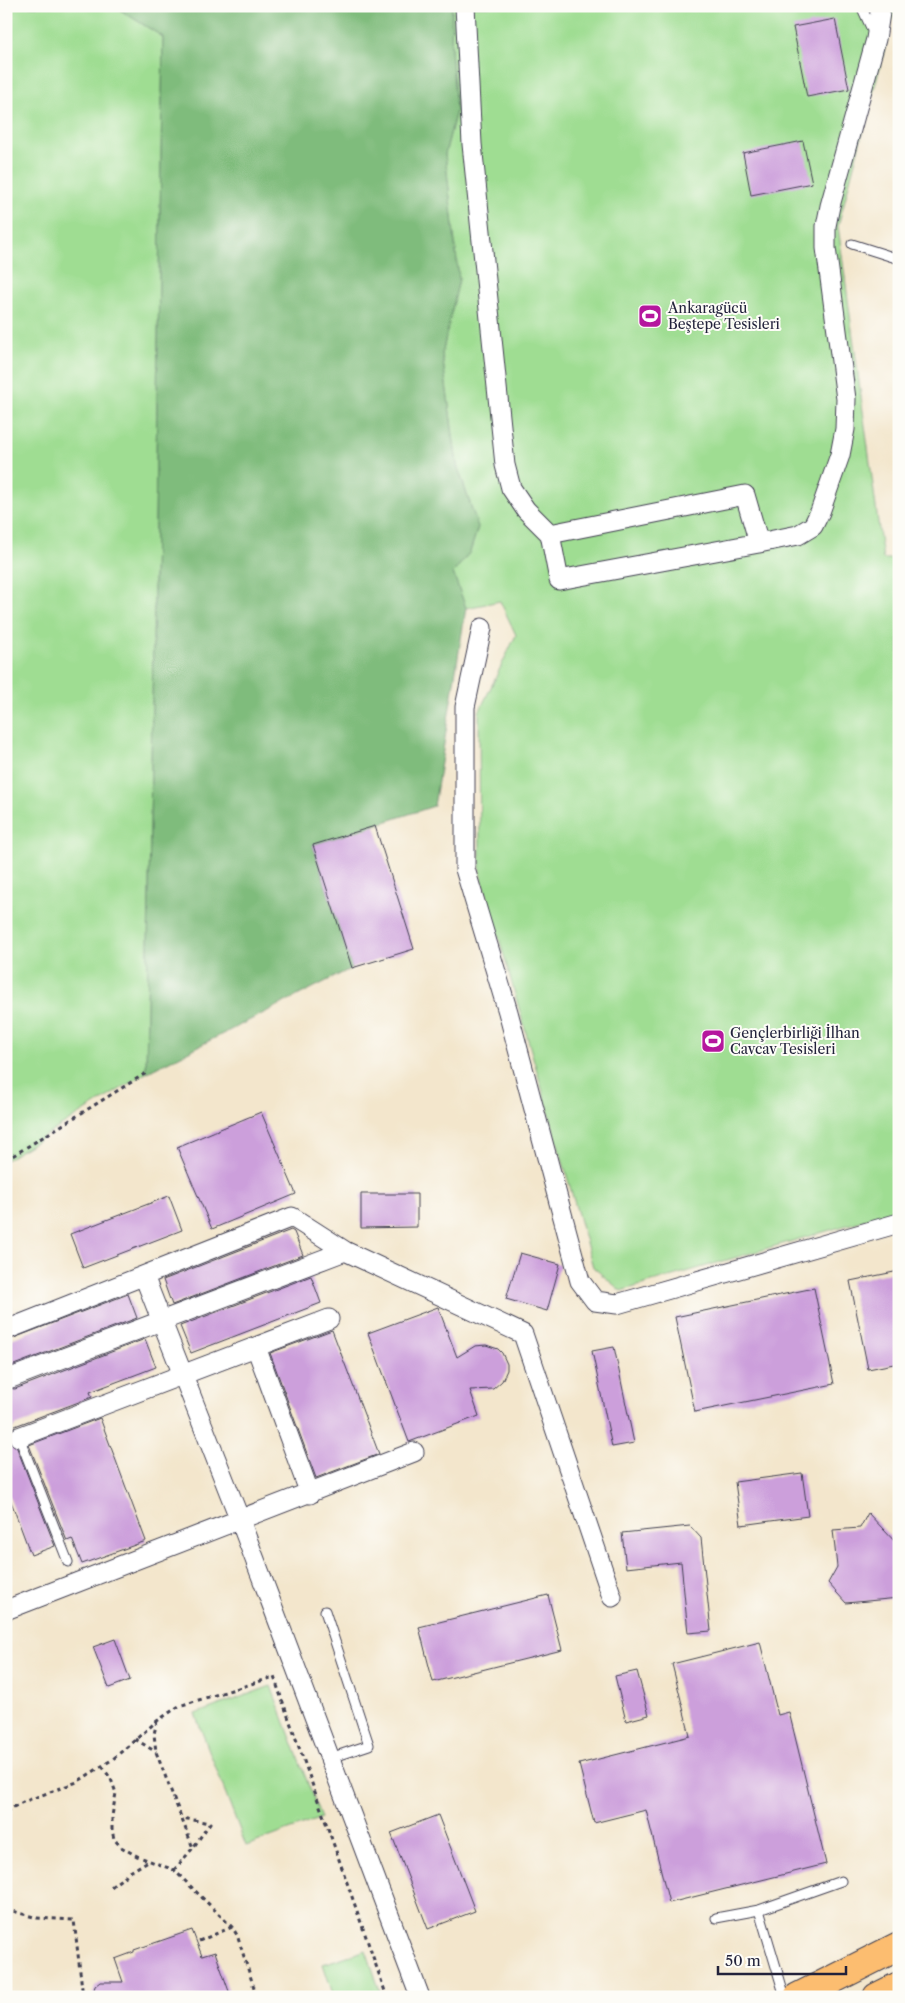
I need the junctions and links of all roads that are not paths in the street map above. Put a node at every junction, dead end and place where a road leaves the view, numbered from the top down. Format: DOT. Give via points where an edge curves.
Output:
graph roads {
  1 [pos="464,6"];
  2 [pos="861,6"];
  3 [pos="881,6"];
  4 [pos="876,39"];
  5 [pos="852,244"];
  6 [pos="899,259"];
  7 [pos="550,534"];
  8 [pos="759,543"];
  9 [pos="482,628"];
  10 [pos="899,1223"];
  11 [pos="345,1251"];
  12 [pos="144,1276"];
  13 [pos="329,1319"];
  14 [pos="162,1320"];
  15 [pos="6,1330"];
  16 [pos="256,1347"];
  17 [pos="182,1375"];
  18 [pos="11,1378"];
  19 [pos="19,1437"];
  20 [pos="414,1452"];
  21 [pos="310,1494"];
  22 [pos="240,1520"];
  23 [pos="68,1562"];
  24 [pos="612,1597"];
  25 [pos="6,1610"];
  26 [pos="325,1611"];
  27 [pos="330,1758"];
  28 [pos="840,1881"];
  29 [pos="759,1910"];
  30 [pos="716,1918"];
  31 [pos="899,1946"];
  32 [pos="899,1986"];
  33 [pos="420,1997"];
  34 [pos="785,1997"];
  35 [pos="798,1997"];
  36 [pos="877,1997"];
  1 -- 7 [label="street" via="472,144 504,465 511,488 526,510"];
  2 -- 4 [label="lane"];
  3 -- 4 [label="street"];
  4 -- 8 [label="street" via="826,226 826,248 846,399 840,455 813,526 798,534"];
  5 -- 6 [label="lane"];
  7 -- 8 [label="street" via="746,495"];
  7 -- 8 [label="street" via="559,580"];
  9 -- 10 [label="street" via="465,707 465,869 508,1012 580,1282 595,1301 618,1304"];
  11 -- 12 [label="street" via="292,1217"];
  11 -- 14 [label="street"];
  11 -- 24 [label="street" via="523,1334"];
  12 -- 14 [label="street"];
  12 -- 15 [label="street"];
  13 -- 16 [label="street"];
  14 -- 17 [label="street"];
  14 -- 18 [label="street"];
  16 -- 17 [label="street"];
  16 -- 21 [label="street"];
  17 -- 19 [label="street"];
  17 -- 22 [label="street"];
  19 -- 23 [label="lane"];
  20 -- 21 [label="street"];
  21 -- 22 [label="street"];
  22 -- 25 [label="street"];
  22 -- 27 [label="street"];
  26 -- 27 [label="lane" via="369,1745"];
  27 -- 33 [label="street"];
  28 -- 29 [label="lane"];
  29 -- 30 [label="lane"];
  29 -- 34 [label="lane"];
  31 -- 35 [label="main road"];
  32 -- 36 [label="main road"];
}
